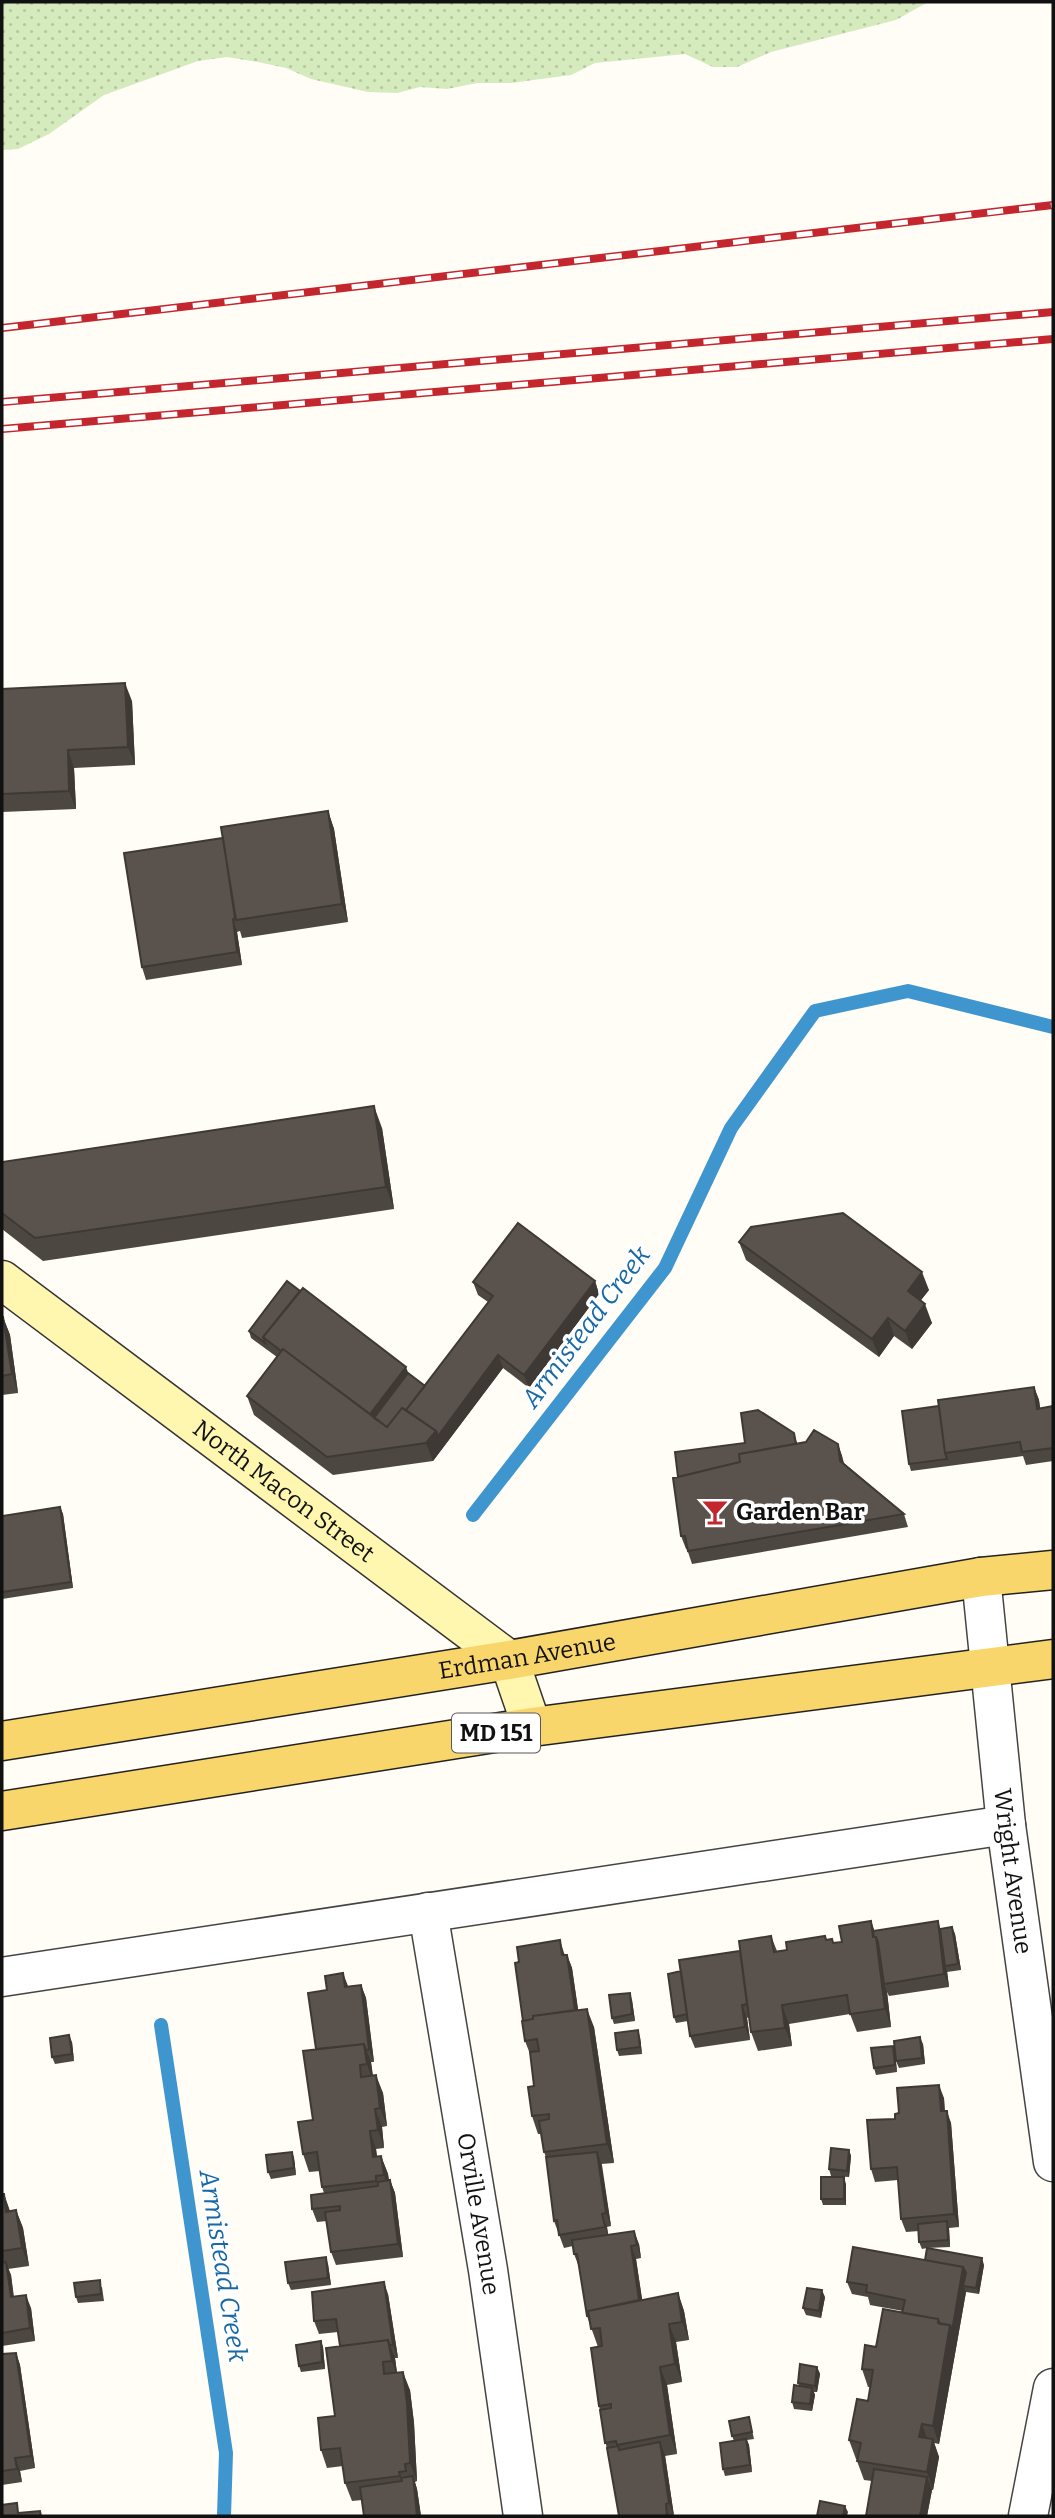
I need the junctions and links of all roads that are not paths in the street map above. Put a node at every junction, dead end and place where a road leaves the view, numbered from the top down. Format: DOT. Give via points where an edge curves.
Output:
graph roads {
  1 [pos="2,1280"];
  2 [pos="1053,1570"];
  3 [pos="981,1577"];
  4 [pos="1053,1659"];
  5 [pos="509,1660"];
  6 [pos="991,1667"];
  7 [pos="532,1727"];
  8 [pos="2,1741"];
  9 [pos="2,1811"];
  10 [pos="1006,1825"];
  11 [pos="428,1912"];
  12 [pos="2,1977"];
  13 [pos="1053,2162"];
  14 [pos="1053,2388"];
  15 [pos="523,2516"];
  16 [pos="1028,2516"];
  1 -- 5 [label="street, North Macon Street"];
  2 -- 3 [label="main road, Erdman Avenue"];
  3 -- 5 [label="main road, Erdman Avenue"];
  3 -- 6 [label="street, Wright Avenue"];
  4 -- 6 [label="main road, MD 151"];
  5 -- 7 [label="street"];
  5 -- 8 [label="main road, Erdman Avenue"];
  6 -- 7 [label="main road, MD 151"];
  6 -- 10 [label="street, Wright Avenue"];
  7 -- 9 [label="main road, MD 151"];
  10 -- 11 [label="street"];
  10 -- 13 [label="street, Wright Avenue"];
  11 -- 12 [label="street"];
  11 -- 15 [label="street, Orville Avenue" via="488,2270"];
  14 -- 16 [label="street"];
}
